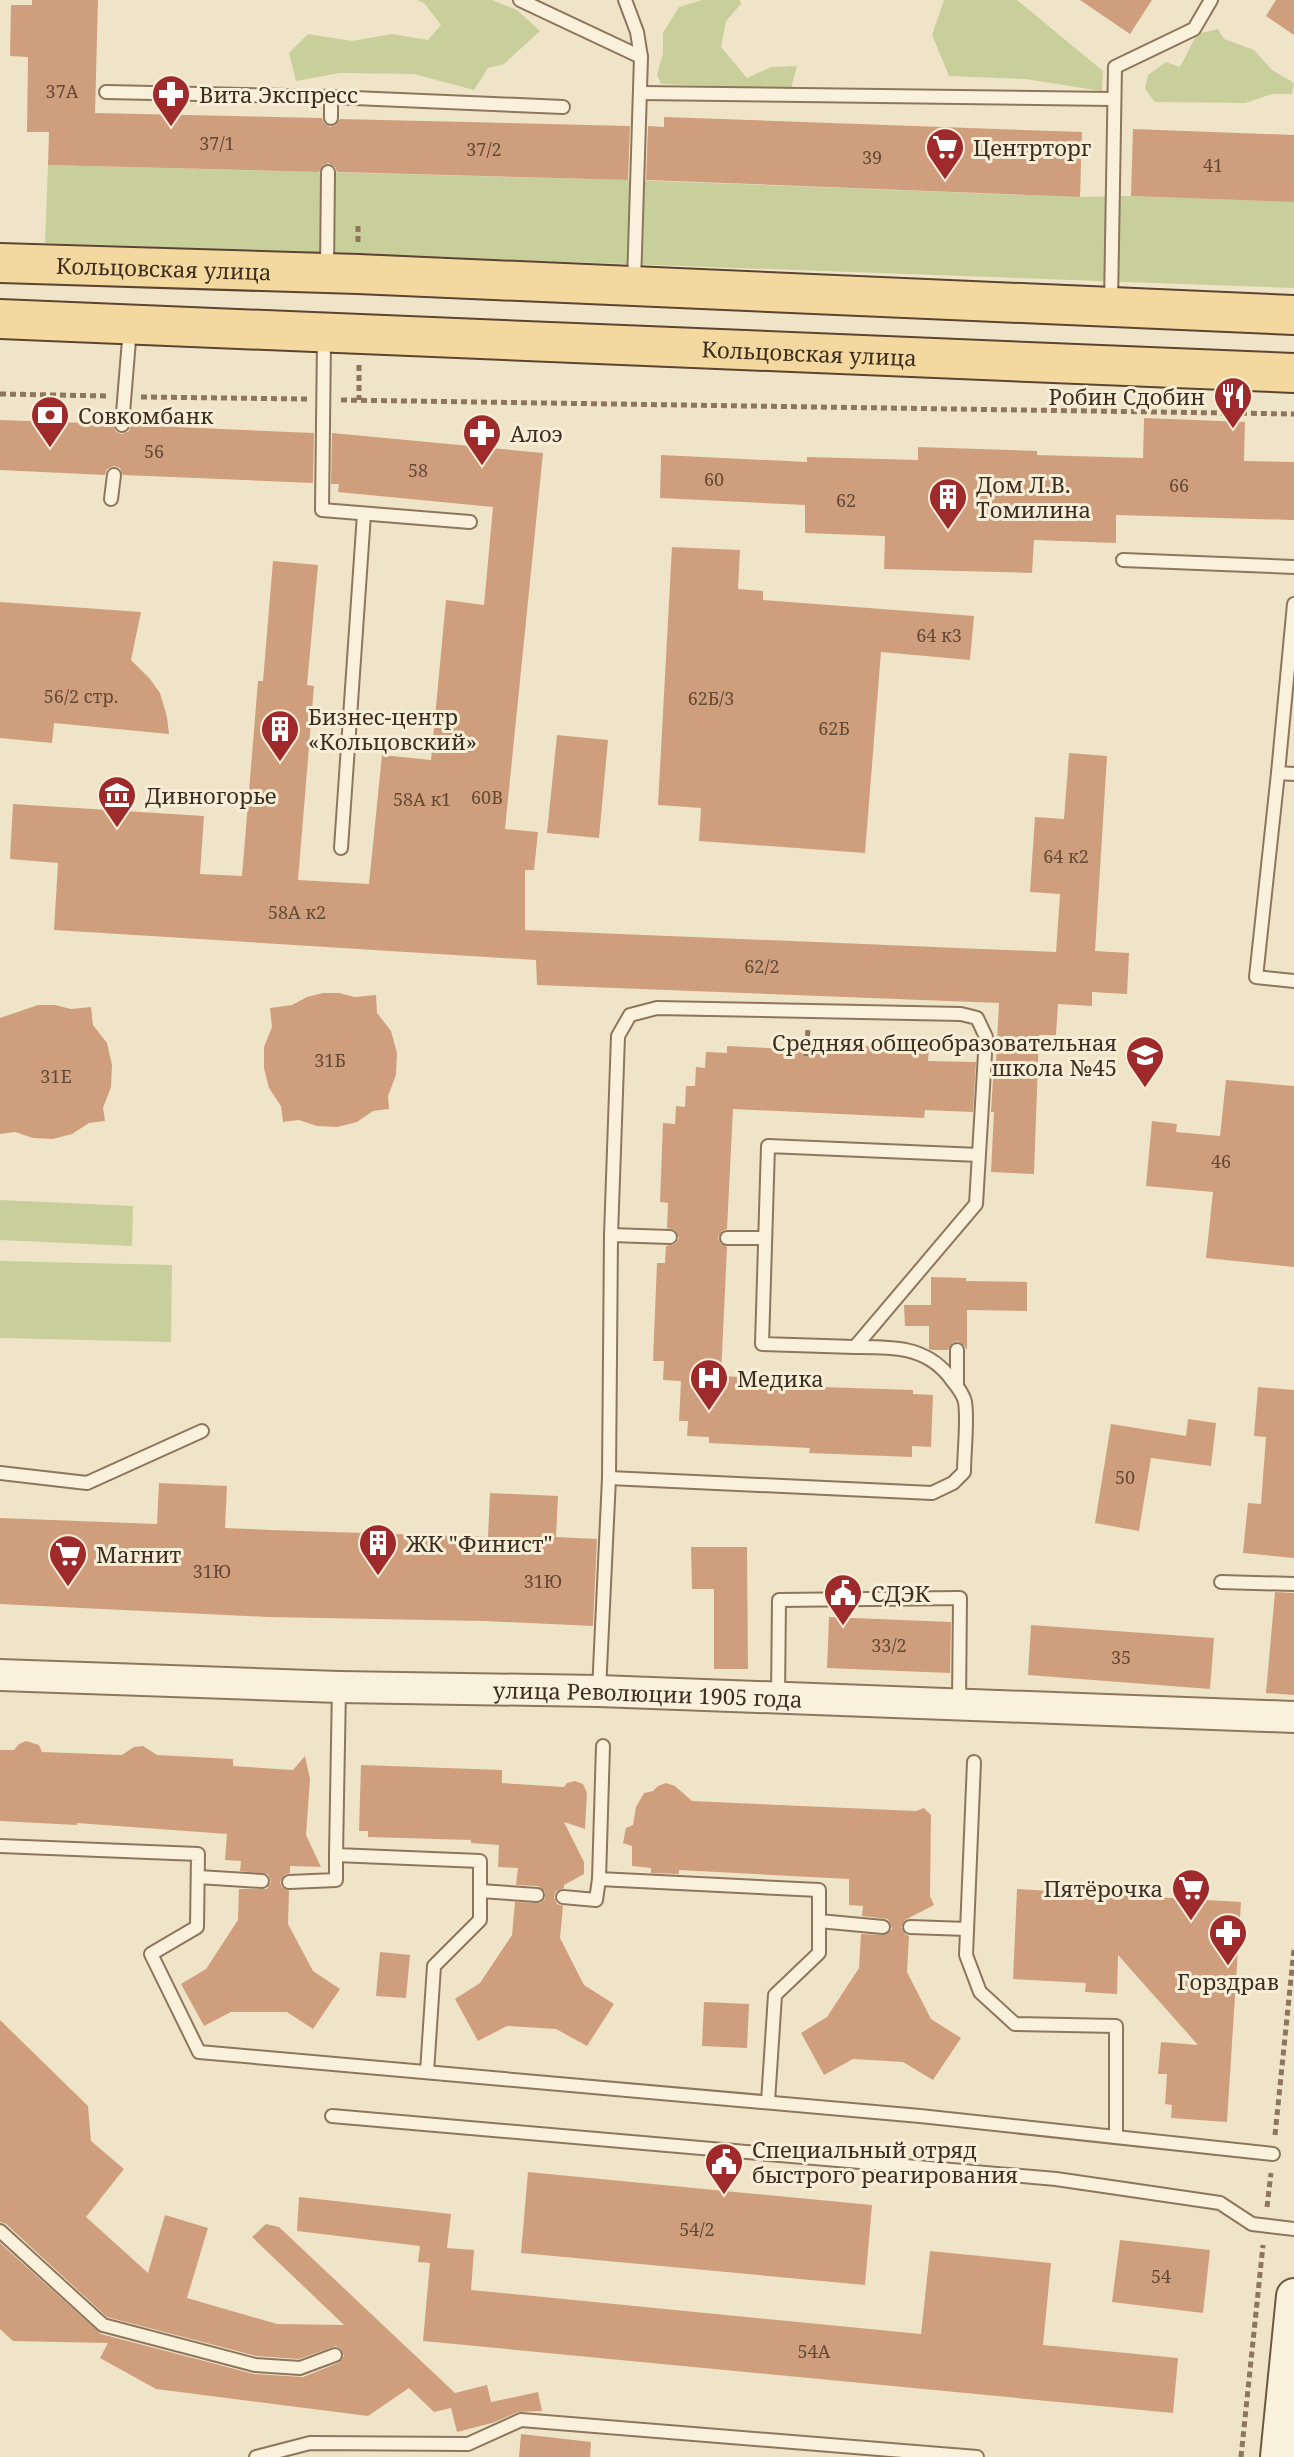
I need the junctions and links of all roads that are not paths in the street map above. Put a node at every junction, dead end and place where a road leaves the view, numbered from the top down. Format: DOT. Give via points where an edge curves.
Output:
graph roads {
  1 [pos="520,0"];
  2 [pos="625,0"];
  3 [pos="1211,0"];
  4 [pos="641,57"];
  5 [pos="106,92"];
  6 [pos="640,93"];
  7 [pos="331,97"];
  8 [pos="1113,99"];
  9 [pos="563,107"];
  10 [pos="331,118"];
  11 [pos="328,172"];
  12 [pos="0,263"];
  13 [pos="327,273"];
  14 [pos="634,286"];
  15 [pos="1111,306"];
  16 [pos="1294,315"];
  17 [pos="0,319"];
  18 [pos="130,325"];
  19 [pos="324,333"];
  20 [pos="1294,373"];
  21 [pos="122,425"];
  22 [pos="114,475"];
  23 [pos="111,499"];
  24 [pos="364,514"];
  25 [pos="470,522"];
  26 [pos="1123,560"];
  27 [pos="1294,567"];
  28 [pos="1294,604"];
  29 [pos="1278,773"];
  30 [pos="1294,774"];
  31 [pos="341,848"];
  32 [pos="1294,981"];
  33 [pos="979,1155"];
  34 [pos="611,1235"];
  35 [pos="670,1237"];
  36 [pos="727,1238"];
  37 [pos="764,1238"];
  38 [pos="855,1347"];
  39 [pos="957,1350"];
  40 [pos="957,1385"];
  41 [pos="202,1431"];
  42 [pos="0,1473"];
  43 [pos="609,1478"];
  44 [pos="1221,1582"];
  45 [pos="1294,1584"];
  46 [pos="0,1675"];
  47 [pos="339,1687"];
  48 [pos="599,1691"];
  49 [pos="778,1698"];
  50 [pos="959,1704"];
  51 [pos="1294,1717"];
  52 [pos="603,1746"];
  53 [pos="974,1762"];
  54 [pos="0,1846"];
  55 [pos="336,1855"];
  56 [pos="198,1877"];
  57 [pos="599,1879"];
  58 [pos="262,1881"];
  59 [pos="289,1882"];
  60 [pos="480,1891"];
  61 [pos="537,1895"];
  62 [pos="563,1897"];
  63 [pos="819,1921"];
  64 [pos="883,1927"];
  65 [pos="910,1927"];
  66 [pos="967,1929"];
  67 [pos="427,2072"];
  68 [pos="768,2102"];
  69 [pos="332,2116"];
  70 [pos="1116,2137"];
  71 [pos="1273,2154"];
  72 [pos="1294,2229"];
  73 [pos="0,2231"];
  74 [pos="1294,2296"];
  75 [pos="335,2355"];
  76 [pos="468,2450"];
  77 [pos="256,2457"];
  78 [pos="977,2457"];
  79 [pos="1278,2457"];
  1 -- 4 [label="lane"];
  2 -- 4 [label="lane"];
  3 -- 8 [label="lane" via="1194,29 1115,67"];
  4 -- 6 [label="lane"];
  5 -- 7 [label="lane"];
  6 -- 8 [label="lane"];
  6 -- 14 [label="lane"];
  7 -- 9 [label="lane"];
  7 -- 10 [label="lane"];
  8 -- 15 [label="lane"];
  11 -- 13 [label="lane"];
  12 -- 13 [label="main road, Кольцовская улица"];
  13 -- 14 [label="main road, Кольцовская улица"];
  13 -- 19 [label="main road" via="337,305"];
  14 -- 15 [label="main road, Кольцовская улица"];
  15 -- 16 [label="main road, Кольцовская улица"];
  17 -- 18 [label="main road, Кольцовская улица"];
  18 -- 19 [label="main road, Кольцовская улица"];
  18 -- 21 [label="lane"];
  19 -- 20 [label="main road, Кольцовская улица"];
  19 -- 24 [label="lane" via="322,510"];
  22 -- 23 [label="lane"];
  24 -- 25 [label="lane"];
  24 -- 31 [label="lane"];
  26 -- 27 [label="lane"];
  28 -- 29 [label="lane"];
  29 -- 30 [label="lane"];
  29 -- 32 [label="lane" via="1256,977"];
  33 -- 34 [label="lane" via="986,1037 977,1018 657,1008 630,1015 618,1036"];
  33 -- 37 [label="lane" via="768,1146"];
  33 -- 38 [label="lane" via="976,1204"];
  34 -- 35 [label="lane"];
  34 -- 43 [label="lane"];
  36 -- 37 [label="lane"];
  37 -- 38 [label="lane" via="762,1344"];
  38 -- 40 [label="lane" via="897,1348 938,1357"];
  39 -- 40 [label="lane"];
  40 -- 43 [label="lane" via="965,1401 964,1472 932,1493"];
  41 -- 42 [label="lane" via="87,1483"];
  43 -- 48 [label="lane"];
  44 -- 45 [label="lane"];
  46 -- 47 [label="street, улица Революции 1905 года"];
  47 -- 48 [label="street, улица Революции 1905 года"];
  47 -- 55 [label="lane"];
  48 -- 49 [label="street, улица Революции 1905 года"];
  49 -- 50 [label="street, улица Революции 1905 года"];
  49 -- 50 [label="lane" via="779,1600 960,1598"];
  50 -- 51 [label="street, улица Революции 1905 года"];
  52 -- 57 [label="lane"];
  53 -- 66 [label="lane"];
  54 -- 56 [label="lane" via="198,1854"];
  55 -- 59 [label="lane" via="336,1880"];
  55 -- 60 [label="lane" via="480,1861"];
  56 -- 58 [label="lane"];
  56 -- 67 [label="lane" via="197,1927 151,1954 199,2052"];
  57 -- 62 [label="lane" via="596,1900"];
  57 -- 63 [label="lane" via="819,1890"];
  60 -- 61 [label="lane"];
  60 -- 67 [label="lane" via="480,1920 434,1966"];
  63 -- 64 [label="lane"];
  63 -- 68 [label="lane" via="819,1953 775,1995"];
  65 -- 66 [label="lane"];
  66 -- 70 [label="lane" via="966,1955 980,1992 1015,2024 1116,2026"];
  67 -- 68 [label="lane"];
  68 -- 70 [label="lane"];
  69 -- 72 [label="lane" via="1056,2179 1220,2203 1252,2224"];
  70 -- 71 [label="lane"];
  73 -- 75 [label="lane" via="103,2325 255,2365 300,2368"];
  74 -- 79 [label="main road"];
  76 -- 77 [label="lane" via="310,2443"];
  76 -- 78 [label="lane" via="521,2420"];
}
